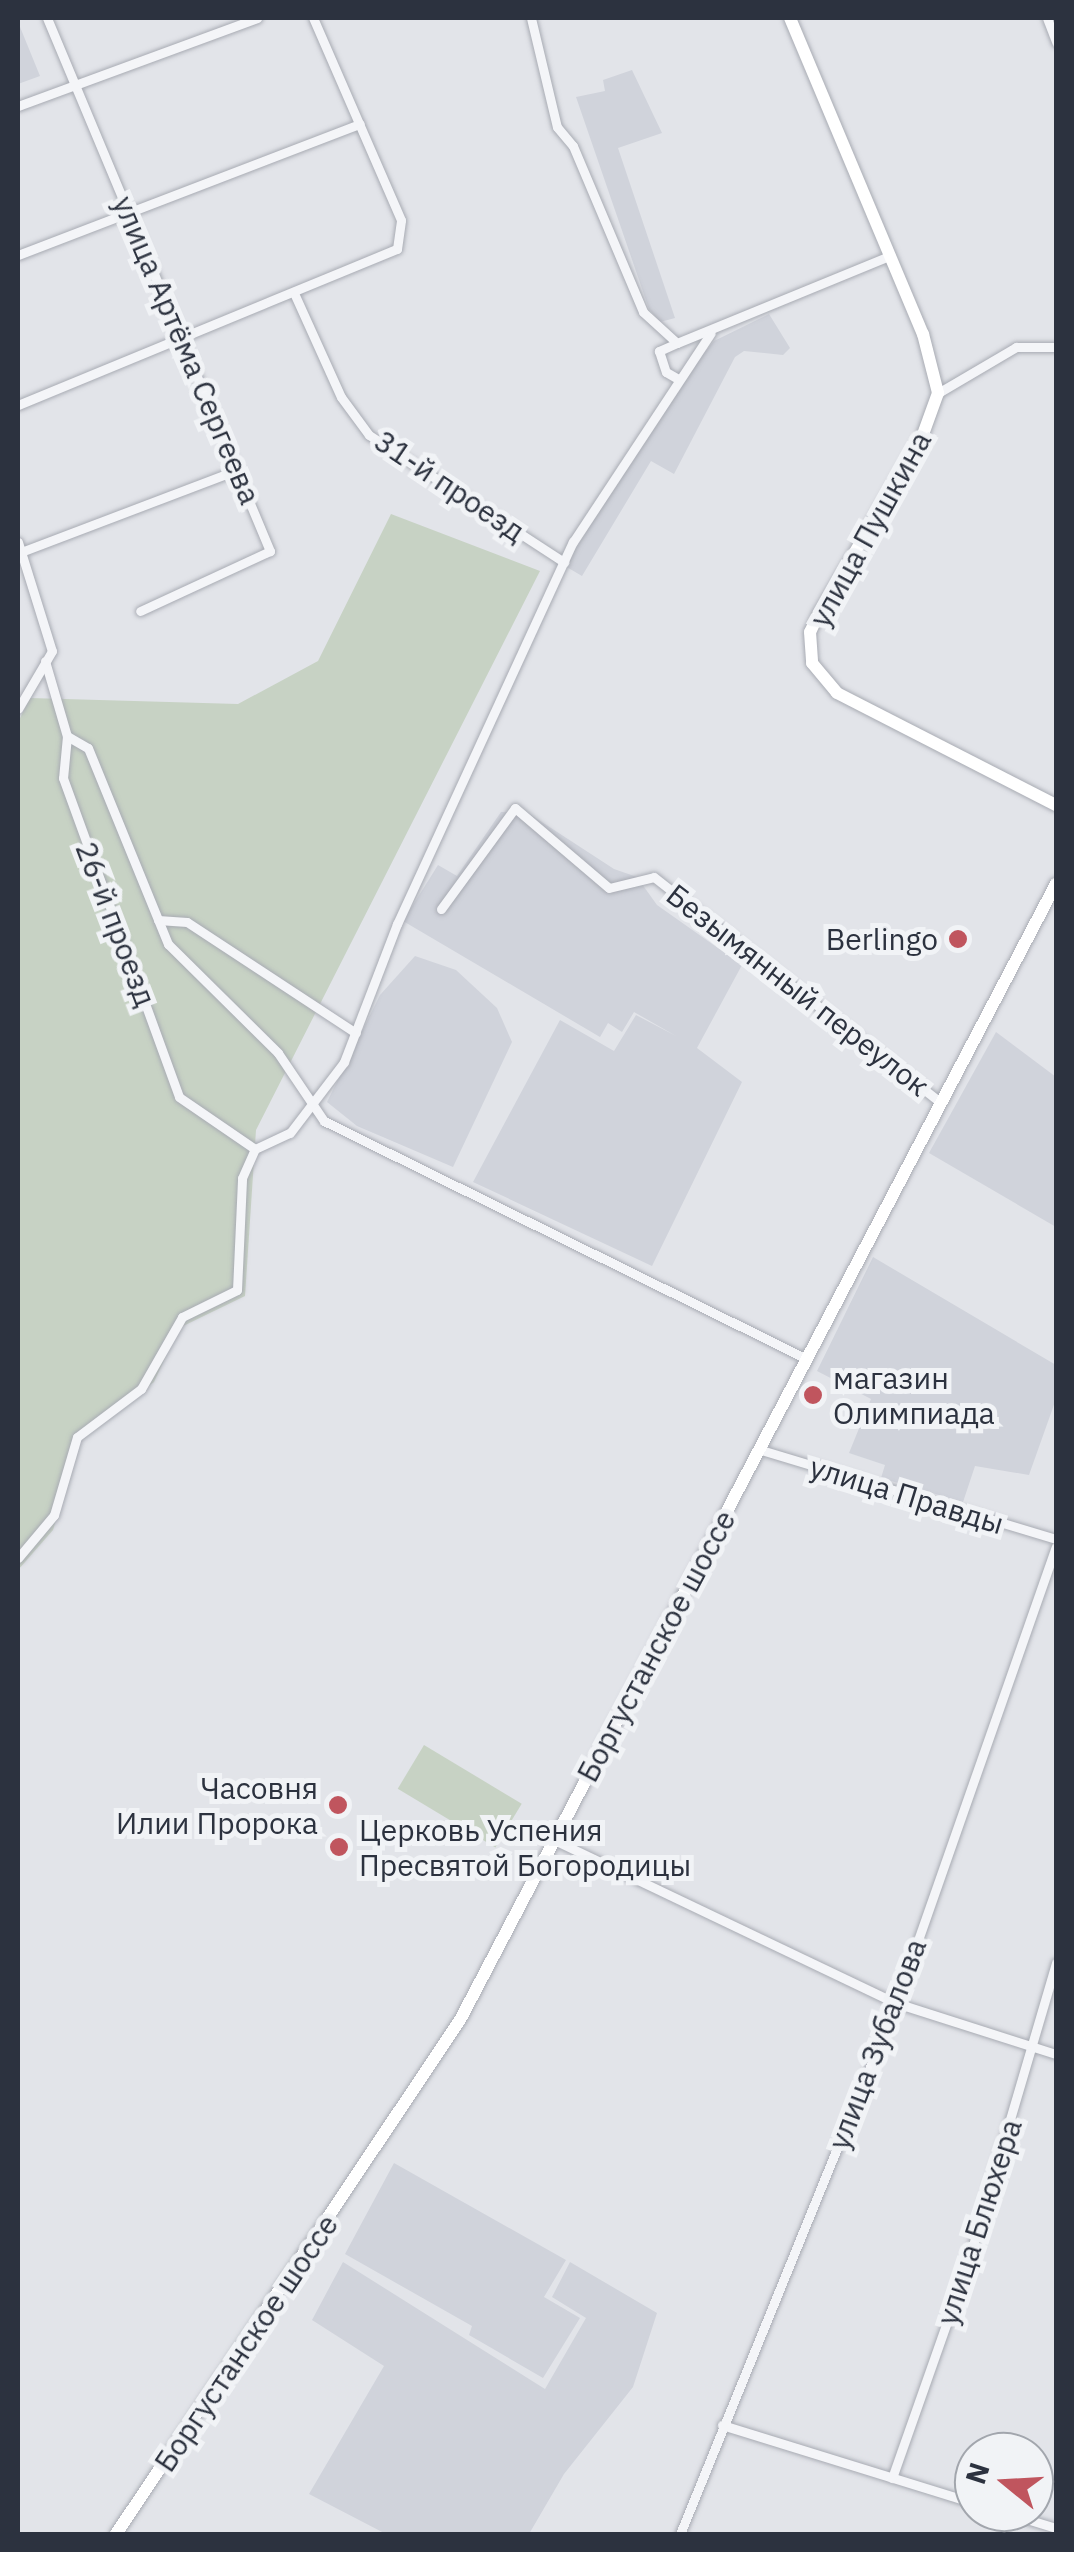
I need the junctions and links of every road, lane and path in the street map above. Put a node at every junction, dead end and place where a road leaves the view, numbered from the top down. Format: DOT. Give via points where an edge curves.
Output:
graph roads {
  1 [pos="47,18"];
  2 [pos="257,18"];
  3 [pos="313,18"];
  4 [pos="531,18"];
  5 [pos="790,18"];
  6 [pos="1047,18"];
  7 [pos="1056,42"];
  8 [pos="74,84"];
  9 [pos="18,106"];
  10 [pos="360,124"];
  11 [pos="132,215"];
  12 [pos="18,255"];
  13 [pos="887,257"];
  14 [pos="294,294"];
  15 [pos="711,334"];
  16 [pos="183,335"];
  17 [pos="676,343"];
  18 [pos="1056,347"];
  19 [pos="678,379"];
  20 [pos="938,393"];
  21 [pos="18,405"];
  22 [pos="238,470"];
  23 [pos="19,547"];
  24 [pos="564,562"];
  25 [pos="140,611"];
  26 [pos="45,661"];
  27 [pos="18,710"];
  28 [pos="67,736"];
  29 [pos="1056,806"];
  30 [pos="1056,884"];
  31 [pos="441,909"];
  32 [pos="158,920"];
  33 [pos="356,1033"];
  34 [pos="939,1101"];
  35 [pos="310,1106"];
  36 [pos="256,1150"];
  37 [pos="805,1358"];
  38 [pos="758,1449"];
  39 [pos="1056,1539"];
  40 [pos="1056,1548"];
  41 [pos="18,1558"];
  42 [pos="554,1840"];
  43 [pos="1056,1964"];
  44 [pos="896,2004"];
  45 [pos="1034,2046"];
  46 [pos="1056,2054"];
  47 [pos="722,2425"];
  48 [pos="892,2478"];
  49 [pos="954,2497"];
  50 [pos="116,2534"];
  51 [pos="680,2534"];
  1 -- 8 [label="street, улица Артёма Сергеева"];
  2 -- 8 [label="street"];
  3 -- 10 [label="street"];
  4 -- 17 [label="street" via="557,127 573,146 643,312"];
  5 -- 13 [label="street, улица Пушкина"];
  6 -- 7 [label="street"];
  8 -- 9 [label="street"];
  8 -- 11 [label="street, улица Артёма Сергеева"];
  10 -- 11 [label="street"];
  10 -- 14 [label="street" via="402,220 400,243 388,258"];
  11 -- 12 [label="street"];
  11 -- 16 [label="street, улица Артёма Сергеева"];
  13 -- 15 [label="street"];
  13 -- 20 [label="street, улица Пушкина" via="932,357"];
  14 -- 16 [label="street"];
  14 -- 24 [label="street, 31-й проезд" via="341,397 368,435"];
  15 -- 17 [label="street"];
  15 -- 19 [label="street"];
  16 -- 21 [label="street"];
  16 -- 22 [label="street, улица Артёма Сергеева"];
  17 -- 19 [label="street" via="659,351 666,372"];
  18 -- 20 [label="street" via="1016,347"];
  19 -- 24 [label="street"];
  20 -- 29 [label="street, улица Пушкина" via="920,440 818,612 810,632 812,663 837,692"];
  22 -- 23 [label="street"];
  22 -- 25 [label="street, улица Артёма Сергеева" via="270,550"];
  23 -- 26 [label="street" via="52,651"];
  24 -- 33 [label="street" via="396,924"];
  26 -- 27 [label="street"];
  26 -- 28 [label="street, 26-й проезд"];
  28 -- 32 [label="street" via="88,748"];
  28 -- 36 [label="street, 26-й проезд" via="62,778 180,1097"];
  30 -- 34 [label="street, Боргустанское шоссе"];
  31 -- 34 [label="street, Безымянный переулок" via="515,808 609,888 654,877"];
  32 -- 33 [label="street" via="187,922"];
  32 -- 35 [label="street" via="168,944 278,1053"];
  33 -- 35 [label="street"];
  34 -- 37 [label="street, Боргустанское шоссе"];
  35 -- 36 [label="street" via="290,1132"];
  35 -- 37 [label="street" via="324,1122"];
  36 -- 41 [label="street" via="242,1178 237,1290 182,1317 141,1389 77,1436 54,1515"];
  37 -- 38 [label="street, Боргустанское шоссе"];
  38 -- 39 [label="street, улица Правды"];
  38 -- 42 [label="street, Боргустанское шоссе"];
  40 -- 44 [label="street, улица Зубалова"];
  42 -- 44 [label="street"];
  42 -- 50 [label="street, Боргустанское шоссе" via="418,2087"];
  43 -- 45 [label="street, улица Блюхера"];
  44 -- 45 [label="street"];
  44 -- 47 [label="street, улица Зубалова"];
  45 -- 46 [label="street"];
  45 -- 48 [label="street, улица Блюхера"];
  47 -- 48 [label="street"];
  47 -- 51 [label="street, улица Зубалова"];
  48 -- 49 [label="street"];
}
